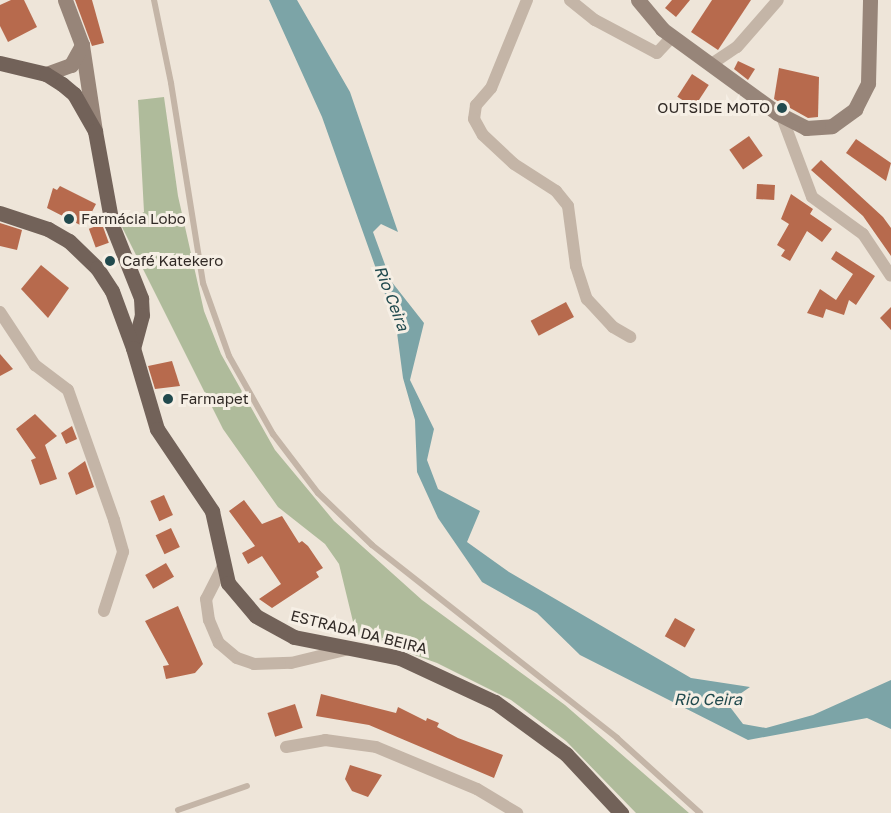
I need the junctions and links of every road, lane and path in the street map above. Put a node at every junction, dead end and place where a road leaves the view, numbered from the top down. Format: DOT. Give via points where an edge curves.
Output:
graph roads {
  1 [pos="65,0"];
  2 [pos="154,0"];
  3 [pos="527,0"];
  4 [pos="570,0"];
  5 [pos="638,0"];
  6 [pos="778,0"];
  7 [pos="870,0"];
  8 [pos="672,37"];
  9 [pos="82,45"];
  10 [pos="0,63"];
  11 [pos="710,65"];
  12 [pos="46,74"];
  13 [pos="782,117"];
  14 [pos="95,131"];
  15 [pos="0,213"];
  16 [pos="891,276"];
  17 [pos="117,307"];
  18 [pos="0,312"];
  19 [pos="142,315"];
  20 [pos="630,337"];
  21 [pos="133,348"];
  22 [pos="222,568"];
  23 [pos="104,611"];
  24 [pos="349,649"];
  25 [pos="286,747"];
  26 [pos="247,786"];
  27 [pos="178,810"];
  28 [pos="517,813"];
  29 [pos="621,813"];
  30 [pos="700,813"];
  1 -- 9 [label="main road"];
  2 -- 30 [label="lane" via="203,283 229,356 273,434 318,493 372,545 617,738"];
  3 -- 20 [label="street" via="491,88 476,105 474,119 483,135 514,164 556,191 568,206 576,266 587,299 613,327"];
  4 -- 8 [label="street" via="594,20 657,53"];
  5 -- 8 [label="main road"];
  6 -- 11 [label="street" via="744,40"];
  7 -- 13 [label="main road" via="868,83 855,109 832,126 806,128"];
  8 -- 11 [label="main road"];
  9 -- 12 [label="main road" via="71,65"];
  9 -- 14 [label="main road"];
  10 -- 12 [label="main road"];
  11 -- 13 [label="main road"];
  12 -- 14 [label="main road" via="74,94"];
  13 -- 16 [label="street" via="812,197 863,234"];
  14 -- 19 [label="main road" via="104,194 112,225 138,285"];
  15 -- 17 [label="main road, ESTRADA DA BEIRA" via="48,229 69,241 97,268"];
  17 -- 19 [label="main road"];
  17 -- 21 [label="main road, ESTRADA DA BEIRA"];
  18 -- 23 [label="street" via="35,364 68,390 110,510 123,552"];
  19 -- 21 [label="main road"];
  21 -- 22 [label="main road, ESTRADA DA BEIRA" via="157,429 212,511"];
  22 -- 24 [label="main road, ESTRADA DA BEIRA" via="240,600 274,627 294,636"];
  22 -- 24 [label="street" via="206,599 209,620 219,643 237,657 255,664 291,663"];
  24 -- 29 [label="main road, ESTRADA DA BEIRA" via="400,658 495,702 566,754"];
  25 -- 28 [label="street" via="325,740 376,747 487,793"];
  26 -- 27 [label="lane"];
}
